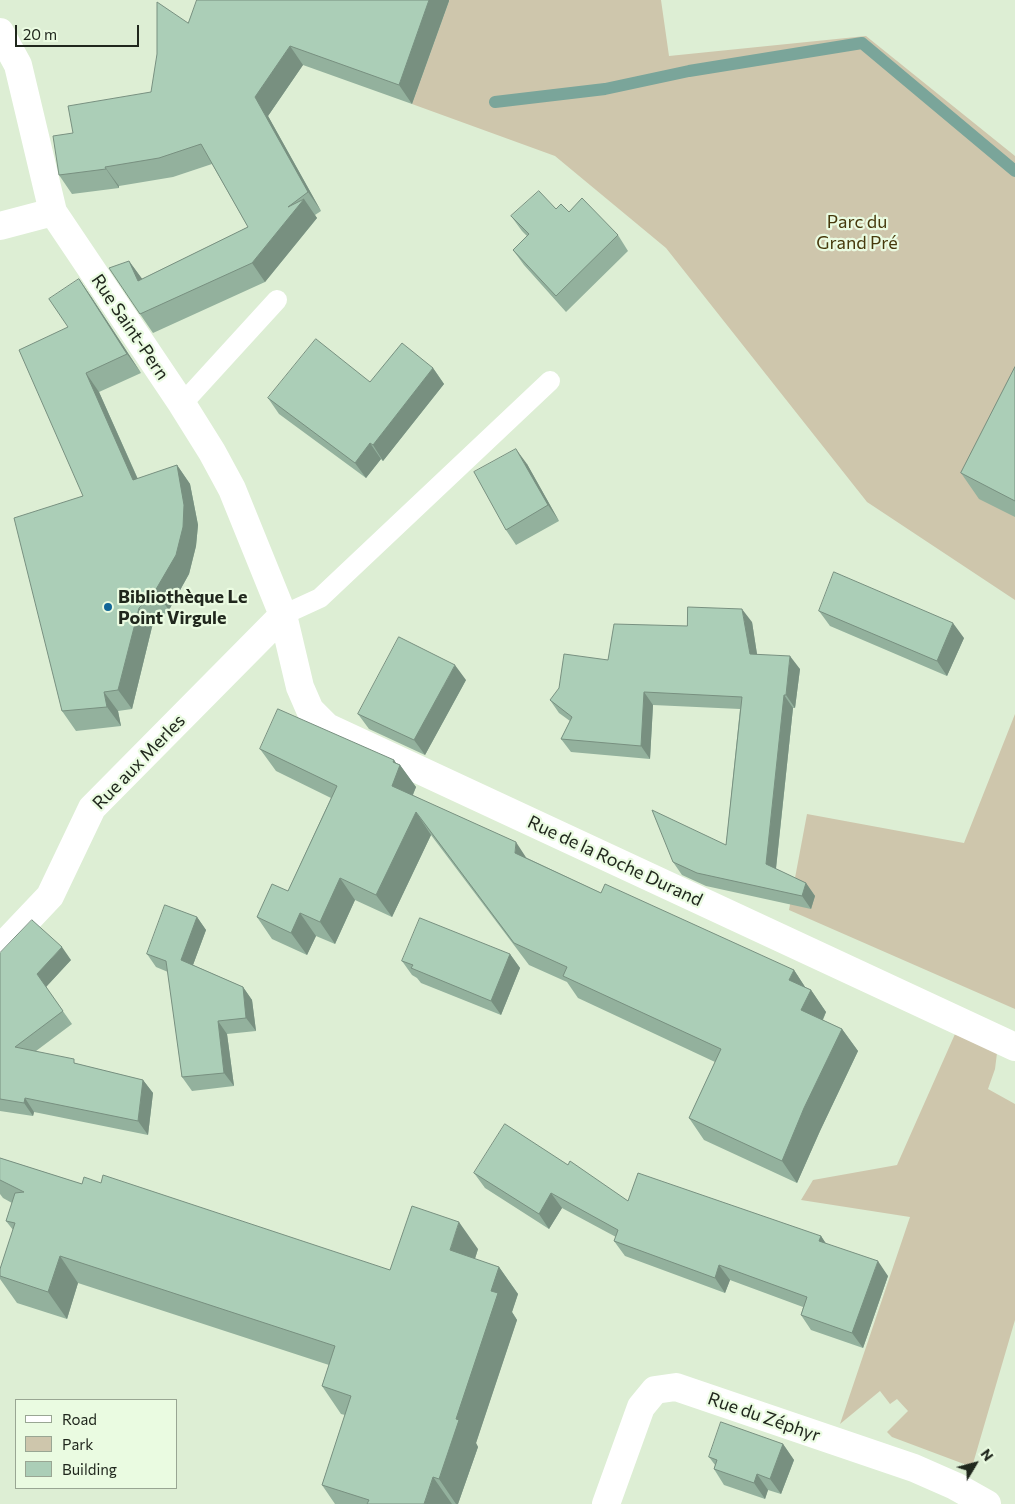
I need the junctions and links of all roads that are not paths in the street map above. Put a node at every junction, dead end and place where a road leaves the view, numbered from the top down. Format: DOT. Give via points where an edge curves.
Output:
graph roads {
  1 [pos="0,32"];
  2 [pos="53,212"];
  3 [pos="0,226"];
  4 [pos="277,300"];
  5 [pos="550,382"];
  6 [pos="182,404"];
  7 [pos="283,615"];
  8 [pos="0,949"];
  9 [pos="1015,1047"];
  10 [pos="606,1504"];
  11 [pos="987,1504"];
  1 -- 2 [label="street, Rue Saint-Pern" via="18,65"];
  2 -- 3 [label="street"];
  2 -- 6 [label="street, Rue Saint-Pern"];
  4 -- 6 [label="lane"];
  5 -- 7 [label="lane" via="320,598"];
  6 -- 7 [label="street, Rue Saint-Pern" via="232,489"];
  7 -- 8 [label="street, Rue aux Merles" via="92,808 50,896"];
  7 -- 9 [label="street, Rue de la Roche Durand" via="300,687 310,710 327,728"];
  10 -- 11 [label="street, Rue du Zéphyr" via="641,1407 654,1390 676,1387 914,1468"];
}
